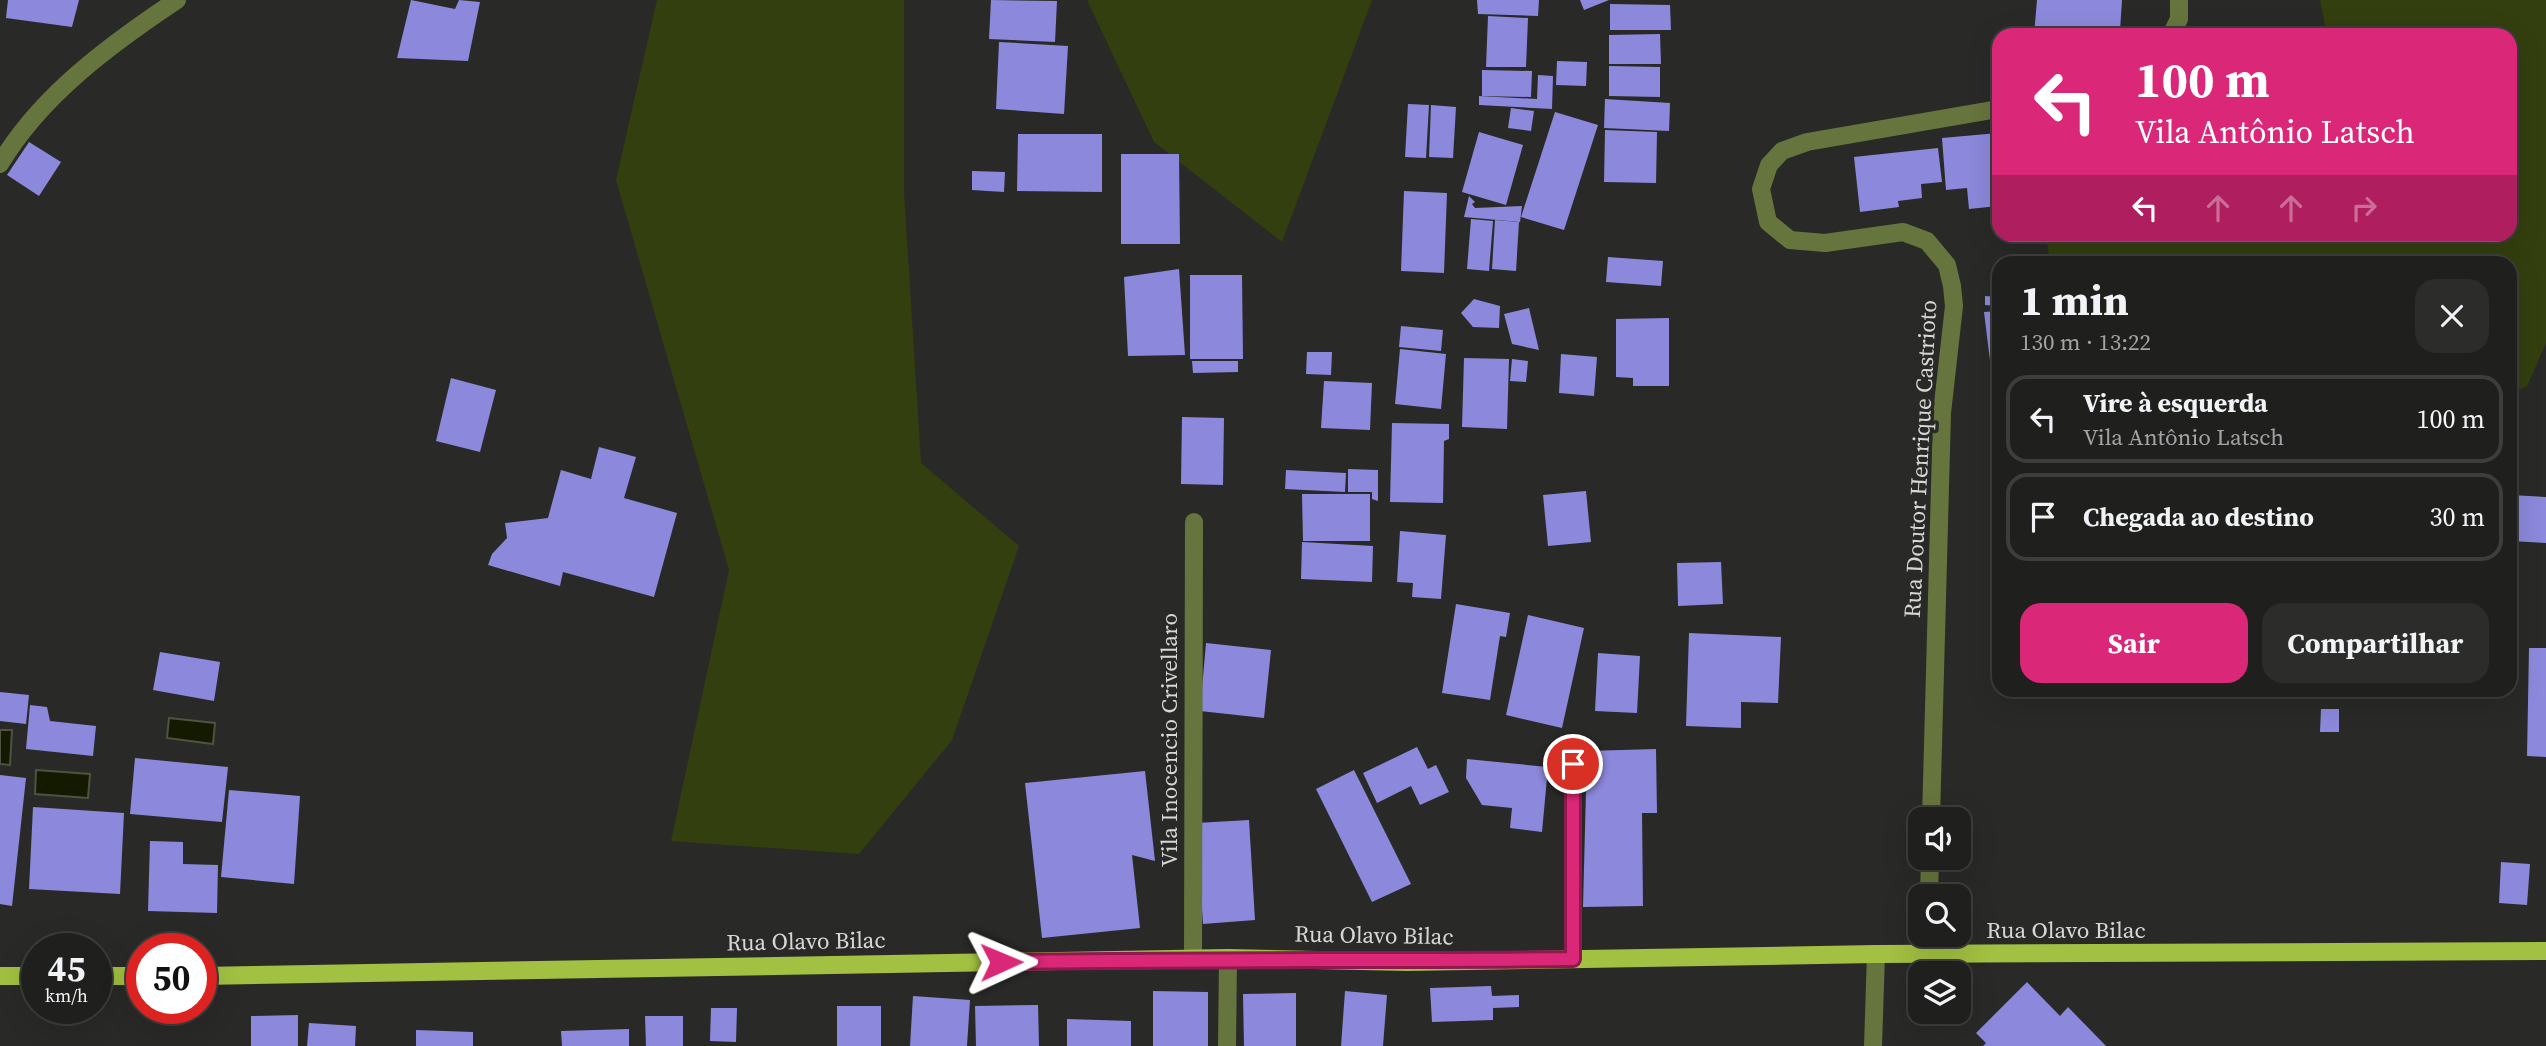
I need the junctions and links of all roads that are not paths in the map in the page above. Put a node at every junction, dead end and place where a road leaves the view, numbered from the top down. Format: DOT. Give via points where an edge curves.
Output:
graph roads {
  1 [pos="177,0"];
  2 [pos="2179,0"];
  3 [pos="2174,28"];
  4 [pos="1992,109"];
  5 [pos="0,164"];
  6 [pos="1194,522"];
  7 [pos="1573,764"];
  8 [pos="1931,807"];
  9 [pos="1927,947"];
  10 [pos="2546,951"];
  11 [pos="1876,954"];
  12 [pos="1927,955"];
  13 [pos="1193,958"];
  14 [pos="1228,958"];
  15 [pos="1573,959"];
  16 [pos="0,976"];
  17 [pos="21,976"];
  18 [pos="217,976"];
  19 [pos="1227,1046"];
  20 [pos="1873,1046"];
  1 -- 5 [label="street" via="91,62 15,138"];
  2 -- 3 [label="street"];
  4 -- 8 [label="street, Rua Doutor Henrique Castrioto" via="1807,142 1782,151 1769,165 1761,189 1768,222 1790,240 1825,243 1903,232 1927,241 1947,265 1954,306 1942,412"];
  6 -- 13 [label="street, Vila Inocencio Crivellaro"];
  7 -- 15 [label="street"];
  9 -- 12 [label="street"];
  10 -- 12 [label="main road, Rua Olavo Bilac"];
  11 -- 12 [label="main road, Rua Olavo Bilac"];
  11 -- 15 [label="main road, Rua Olavo Bilac"];
  11 -- 20 [label="street"];
  13 -- 14 [label="main road, Rua Olavo Bilac"];
  13 -- 18 [label="main road, Rua Olavo Bilac"];
  14 -- 15 [label="main road, Rua Olavo Bilac"];
  14 -- 19 [label="street"];
  16 -- 17 [label="main road"];
}
